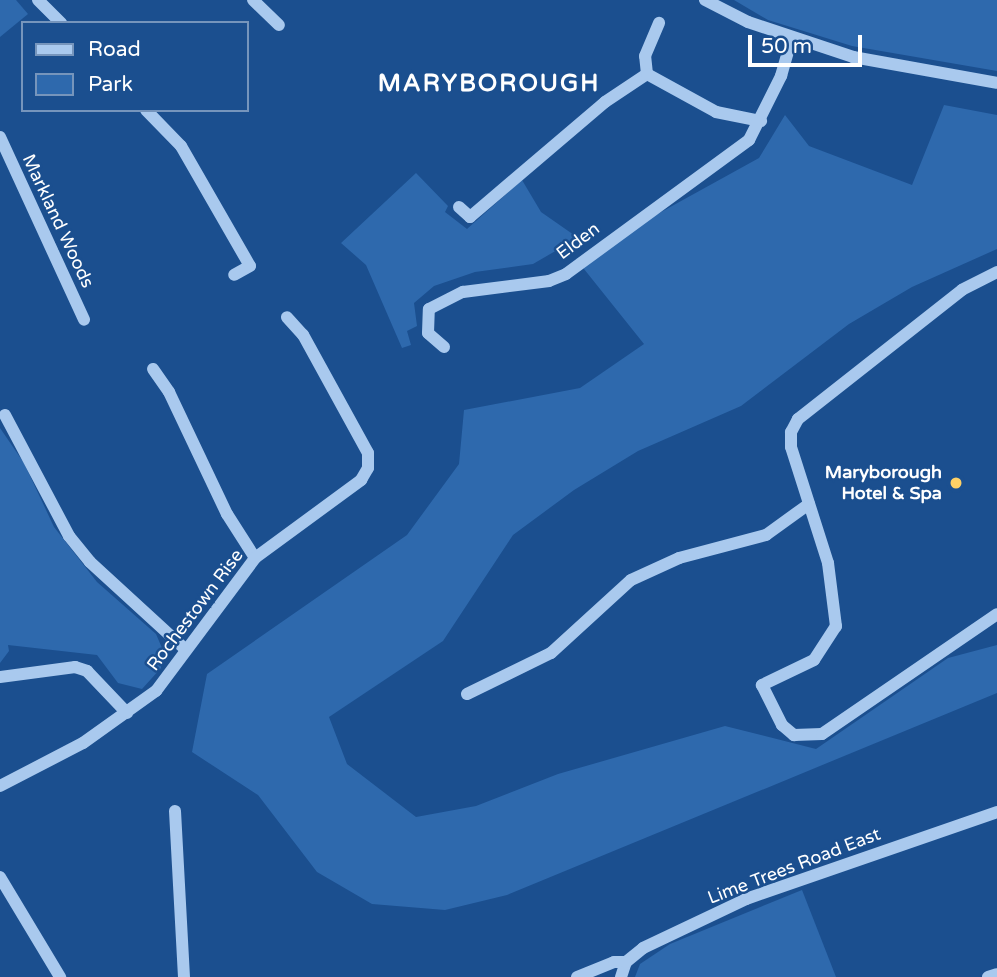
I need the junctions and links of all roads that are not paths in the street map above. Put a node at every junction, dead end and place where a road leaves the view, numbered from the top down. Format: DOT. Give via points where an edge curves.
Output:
graph roads {
  1 [pos="38,0"];
  2 [pos="253,0"];
  3 [pos="705,0"];
  4 [pos="59,21"];
  5 [pos="659,23"];
  6 [pos="279,25"];
  7 [pos="792,38"];
  8 [pos="647,74"];
  9 [pos="997,83"];
  10 [pos="148,112"];
  11 [pos="761,121"];
  12 [pos="0,137"];
  13 [pos="459,207"];
  14 [pos="997,272"];
  15 [pos="234,275"];
  16 [pos="287,317"];
  17 [pos="84,320"];
  18 [pos="444,347"];
  19 [pos="153,369"];
  20 [pos="5,415"];
  21 [pos="809,504"];
  22 [pos="255,558"];
  23 [pos="997,614"];
  24 [pos="185,649"];
  25 [pos="0,677"];
  26 [pos="467,694"];
  27 [pos="127,713"];
  28 [pos="0,786"];
  29 [pos="175,811"];
  30 [pos="997,812"];
  31 [pos="0,877"];
  32 [pos="625,962"];
  33 [pos="997,974"];
  34 [pos="60,977"];
  35 [pos="184,977"];
  36 [pos="577,977"];
  37 [pos="621,977"];
  38 [pos="988,977"];
  1 -- 4 [label="street"];
  2 -- 6 [label="street"];
  3 -- 7 [label="street"];
  5 -- 8 [label="street" via="645,56"];
  7 -- 9 [label="street" via="853,57"];
  7 -- 11 [label="street, Elden"];
  8 -- 11 [label="street" via="716,113"];
  8 -- 13 [label="street" via="605,102 470,217"];
  10 -- 15 [label="street" via="181,146 250,266"];
  11 -- 18 [label="street, Elden" via="749,140 566,274 549,281 463,292 429,309 428,333"];
  12 -- 17 [label="street, Markland Woods"];
  14 -- 21 [label="street" via="962,290 799,419 791,432 791,447"];
  16 -- 22 [label="street, Rochestown Rise" via="303,335 368,453 368,468 361,480"];
  19 -- 22 [label="street" via="169,392 227,514"];
  20 -- 24 [label="street" via="69,536 90,562"];
  21 -- 23 [label="street" via="828,563 836,626 814,660 762,685 782,725 794,735 822,734"];
  21 -- 26 [label="street" via="766,535 679,558 631,580 551,653"];
  22 -- 24 [label="street, Rochestown Rise"];
  24 -- 27 [label="street, Rochestown Rise" via="156,691"];
  25 -- 27 [label="street" via="75,667 87,671"];
  27 -- 28 [label="street, Rochestown Rise" via="83,743"];
  29 -- 35 [label="street"];
  30 -- 32 [label="street, Lime Trees Road East" via="746,899 643,948"];
  31 -- 34 [label="street"];
  32 -- 36 [label="street, Lime Trees Road East"];
  32 -- 37 [label="street"];
  33 -- 38 [label="street"];
}
